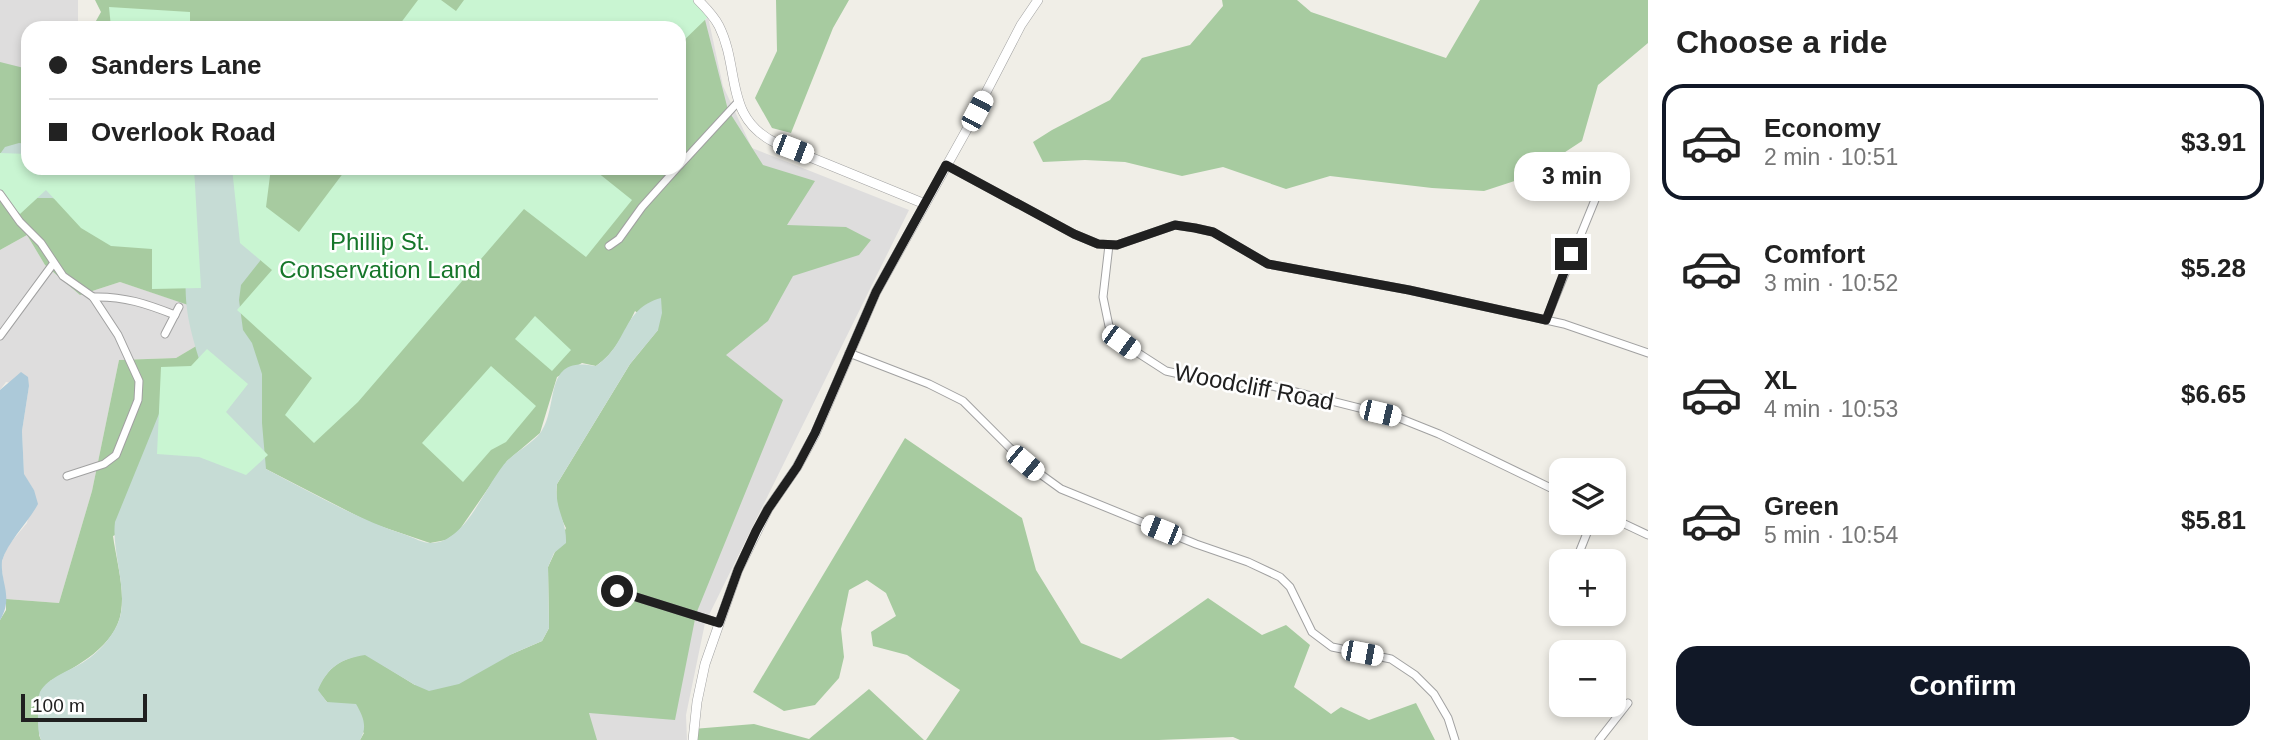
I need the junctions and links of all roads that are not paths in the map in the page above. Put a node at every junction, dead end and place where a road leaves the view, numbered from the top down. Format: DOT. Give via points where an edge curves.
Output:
graph roads {
  1 [pos="698,0"];
  2 [pos="1038,0"];
  3 [pos="738,102"];
  4 [pos="686,158"];
  5 [pos="946,165"];
  6 [pos="1608,168"];
  7 [pos="671,175"];
  8 [pos="0,194"];
  9 [pos="925,204"];
  10 [pos="3,205"];
  11 [pos="1109,245"];
  12 [pos="609,246"];
  13 [pos="53,264"];
  14 [pos="93,297"];
  15 [pos="179,307"];
  16 [pos="175,315"];
  17 [pos="1546,320"];
  18 [pos="165,334"];
  19 [pos="0,336"];
  20 [pos="849,353"];
  21 [pos="1648,353"];
  22 [pos="67,476"];
  23 [pos="1549,487"];
  24 [pos="1626,525"];
  25 [pos="1648,535"];
  26 [pos="617,591"];
  27 [pos="719,623"];
  28 [pos="1628,703"];
  29 [pos="693,740"];
  30 [pos="1455,740"];
  31 [pos="1599,740"];
  1 -- 3 [label="street" via="719,27"];
  2 -- 5 [label="street"];
  3 -- 4 [label="street"];
  3 -- 9 [label="street" via="765,138"];
  5 -- 9 [label="street"];
  5 -- 11 [label="street" via="1074,234"];
  6 -- 17 [label="street"];
  7 -- 12 [label="street"];
  8 -- 10 [label="street"];
  9 -- 20 [label="street" via="876,292"];
  10 -- 13 [label="street" via="41,243"];
  11 -- 17 [label="street" via="1175,225 1195,228 1213,232 1268,264"];
  11 -- 23 [label="street, Woodcliff Road" via="1103,297 1109,326 1121,342 1166,371 1268,386 1399,418"];
  13 -- 14 [label="street"];
  13 -- 19 [label="street"];
  14 -- 16 [label="street" via="136,300"];
  14 -- 22 [label="street" via="135,368 140,395 116,456"];
  15 -- 16 [label="street"];
  16 -- 18 [label="street"];
  17 -- 21 [label="street"];
  20 -- 27 [label="street" via="815,433 756,531"];
  20 -- 30 [label="street" via="963,401 1025,463 1061,489 1280,577 1290,587 1312,632 1332,647 1391,659 1415,675 1434,694"];
  24 -- 25 [label="street"];
  26 -- 27 [label="street"];
  27 -- 29 [label="street" via="700,683"];
  28 -- 31 [label="street"];
}
